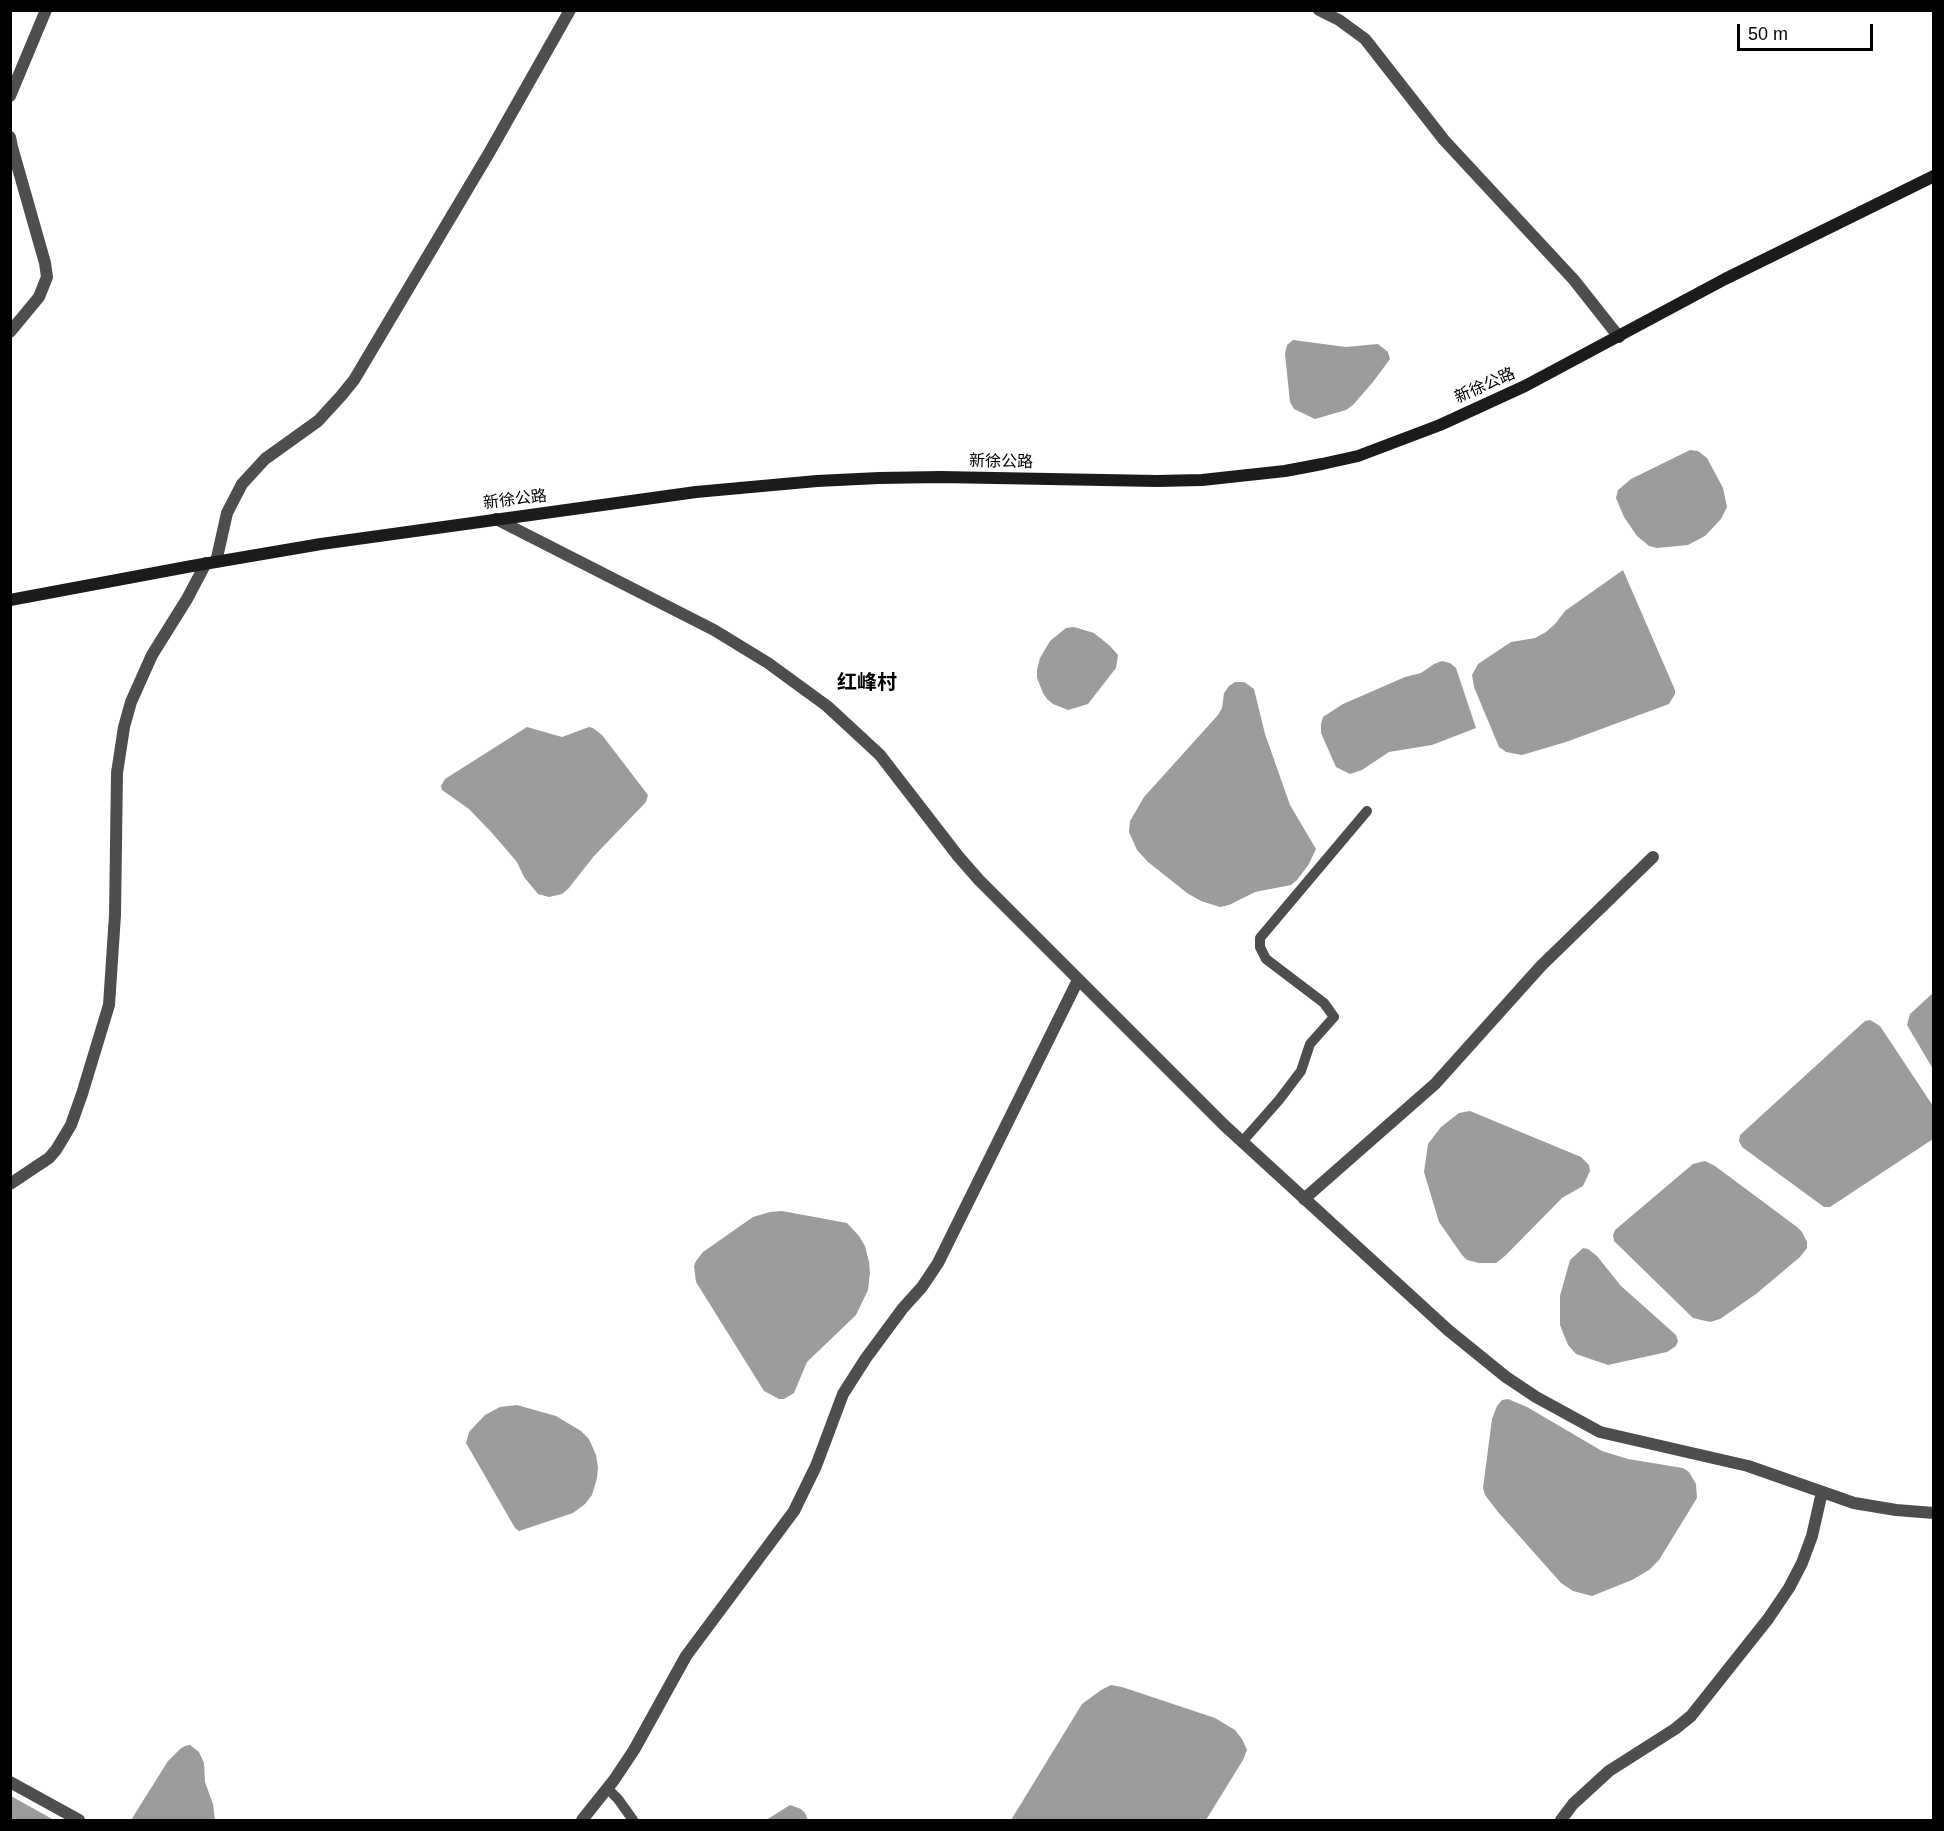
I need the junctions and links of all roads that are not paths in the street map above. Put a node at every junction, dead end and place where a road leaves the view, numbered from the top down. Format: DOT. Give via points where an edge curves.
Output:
graph roads {
  1 [pos="46,10"];
  2 [pos="570,10"];
  3 [pos="1319,10"];
  4 [pos="10,96"];
  5 [pos="10,137"];
  6 [pos="1934,176"];
  7 [pos="10,332"];
  8 [pos="1619,337"];
  9 [pos="496,519"];
  10 [pos="211,562"];
  11 [pos="10,600"];
  12 [pos="1367,811"];
  13 [pos="1653,856"];
  14 [pos="1078,980"];
  15 [pos="1242,1142"];
  16 [pos="10,1184"];
  17 [pos="1304,1199"];
  18 [pos="1822,1492"];
  19 [pos="1934,1513"];
  20 [pos="10,1782"];
  21 [pos="607,1788"];
  22 [pos="80,1821"];
  23 [pos="582,1821"];
  24 [pos="633,1821"];
  25 [pos="1561,1821"];
  1 -- 4 [label="street"];
  2 -- 10 [label="street" via="354,380 318,421 265,459 242,484 227,513"];
  3 -- 8 [label="street" via="1365,39 1444,140 1574,280"];
  5 -- 7 [label="street" via="47,278 39,297"];
  6 -- 8 [label="main road, 新徐公路" via="1725,279"];
  8 -- 9 [label="main road, 新徐公路" via="1525,387 1440,425 1358,456 1285,471 1168,481 941,477 817,481 696,492"];
  9 -- 10 [label="main road, 新徐公路"];
  9 -- 14 [label="street" via="723,635 827,706 880,755 979,880"];
  10 -- 11 [label="main road, 新徐公路"];
  10 -- 16 [label="street" via="152,655 124,727 117,774 116,915 109,1005 82,1094 71,1125 56,1150"];
  12 -- 15 [label="lane" via="1260,938 1266,959 1324,1003 1334,1017 1310,1044 1301,1071"];
  13 -- 17 [label="street" via="1541,966 1434,1084"];
  14 -- 15 [label="street"];
  14 -- 21 [label="street" via="938,1263 843,1394 794,1511 686,1656 634,1750"];
  15 -- 17 [label="street"];
  17 -- 18 [label="street" via="1476,1355 1568,1416 1600,1432 1748,1466"];
  18 -- 19 [label="street" via="1854,1503"];
  18 -- 25 [label="street" via="1802,1563 1779,1604 1754,1637 1691,1716 1609,1770"];
  20 -- 22 [label="street"];
  21 -- 23 [label="street"];
  21 -- 24 [label="lane"];
}
